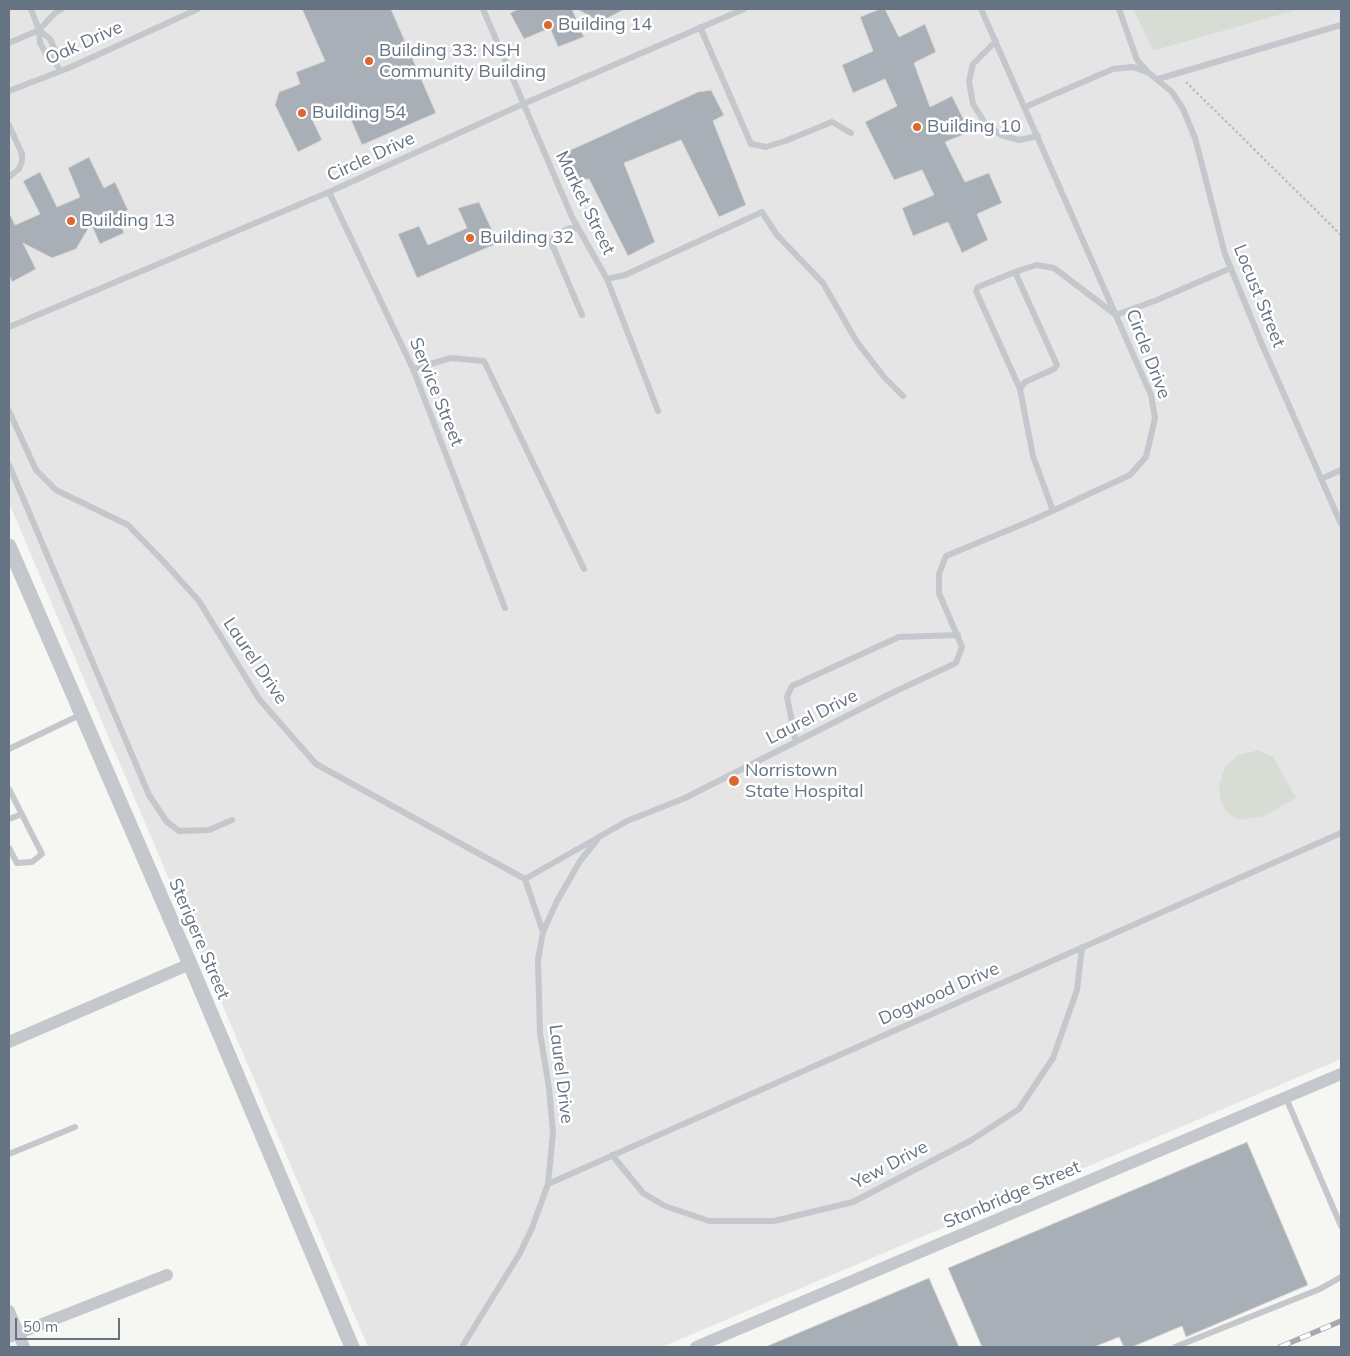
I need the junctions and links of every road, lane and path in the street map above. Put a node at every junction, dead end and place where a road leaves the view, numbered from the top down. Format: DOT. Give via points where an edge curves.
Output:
graph roads {
  1 [pos="31,9"];
  2 [pos="62,9"];
  3 [pos="198,9"];
  4 [pos="483,9"];
  5 [pos="744,9"];
  6 [pos="981,9"];
  7 [pos="1119,9"];
  8 [pos="1341,25"];
  9 [pos="700,27"];
  10 [pos="39,30"];
  11 [pos="996,41"];
  12 [pos="9,43"];
  13 [pos="54,58"];
  14 [pos="60,71"];
  15 [pos="1149,73"];
  16 [pos="1177,74"];
  17 [pos="1158,79"];
  18 [pos="9,91"];
  19 [pos="523,104"];
  20 [pos="1025,107"];
  21 [pos="9,125"];
  22 [pos="851,133"];
  23 [pos="1038,136"];
  24 [pos="9,177"];
  25 [pos="329,192"];
  26 [pos="578,229"];
  27 [pos="1341,234"];
  28 [pos="1231,268"];
  29 [pos="1015,272"];
  30 [pos="607,279"];
  31 [pos="582,315"];
  32 [pos="1116,315"];
  33 [pos="9,326"];
  34 [pos="413,369"];
  35 [pos="1020,389"];
  36 [pos="903,396"];
  37 [pos="9,411"];
  38 [pos="658,411"];
  39 [pos="9,466"];
  40 [pos="1341,470"];
  41 [pos="1321,479"];
  42 [pos="1053,511"];
  43 [pos="1341,524"];
  44 [pos="9,546"];
  45 [pos="584,569"];
  46 [pos="505,608"];
  47 [pos="958,635"];
  48 [pos="956,663"];
  49 [pos="82,714"];
  50 [pos="796,742"];
  51 [pos="9,749"];
  52 [pos="9,789"];
  53 [pos="22,814"];
  54 [pos="9,819"];
  55 [pos="232,820"];
  56 [pos="1341,832"];
  57 [pos="600,836"];
  58 [pos="9,848"];
  59 [pos="525,879"];
  60 [pos="543,932"];
  61 [pos="1082,947"];
  62 [pos="190,964"];
  63 [pos="9,1042"];
  64 [pos="1341,1074"];
  65 [pos="1286,1098"];
  66 [pos="75,1127"];
  67 [pos="9,1154"];
  68 [pos="612,1155"];
  69 [pos="548,1184"];
  70 [pos="1341,1226"];
  71 [pos="167,1275"];
  72 [pos="1341,1277"];
  73 [pos="9,1311"];
  74 [pos="13,1335"];
  75 [pos="718,1343"];
  76 [pos="24,1347"];
  77 [pos="352,1347"];
  78 [pos="462,1347"];
  79 [pos="696,1347"];
  80 [pos="1175,1347"];
  1 -- 10 [label="lane"];
  2 -- 10 [label="lane"];
  3 -- 14 [label="lane, Oak Drive"];
  4 -- 19 [label="lane, Market Street"];
  5 -- 9 [label="lane, Circle Drive"];
  6 -- 11 [label="lane, Circle Drive"];
  7 -- 15 [label="lane" via="1137,60"];
  8 -- 16 [label="lane"];
  9 -- 19 [label="lane, Circle Drive"];
  9 -- 22 [label="lane" via="751,144 766,147 832,122"];
  10 -- 12 [label="lane"];
  10 -- 13 [label="lane" via="50,39 56,52"];
  10 -- 13 [label="lane" via="43,50"];
  11 -- 20 [label="lane, Circle Drive"];
  11 -- 23 [label="lane" via="973,64 969,81 973,104 985,123 1002,135 1019,140"];
  13 -- 14 [label="lane"];
  14 -- 18 [label="lane, Oak Drive"];
  15 -- 17 [label="lane, Locust Street"];
  15 -- 20 [label="lane" via="1133,67 1113,69"];
  16 -- 17 [label="lane"];
  16 -- 27 [label="path"];
  17 -- 28 [label="lane, Locust Street" via="1183,109 1195,138"];
  19 -- 25 [label="lane, Circle Drive"];
  19 -- 26 [label="lane, Market Street"];
  20 -- 23 [label="lane, Circle Drive"];
  21 -- 24 [label="lane" via="22,161"];
  23 -- 32 [label="lane, Circle Drive"];
  25 -- 33 [label="lane, Circle Drive"];
  25 -- 34 [label="lane, Service Street"];
  26 -- 30 [label="lane, Market Street"];
  26 -- 31 [label="lane" via="570,228 551,242"];
  28 -- 32 [label="lane"];
  28 -- 41 [label="lane, Locust Street"];
  29 -- 32 [label="lane" via="1036,264 1054,268"];
  29 -- 35 [label="lane" via="1057,365 1025,382"];
  29 -- 35 [label="lane" via="978,287 976,292"];
  30 -- 36 [label="lane" via="625,275 762,212 777,236 823,283 857,342"];
  30 -- 38 [label="lane, Market Street"];
  32 -- 42 [label="lane, Circle Drive" via="1151,395 1155,418 1146,457 1130,475"];
  34 -- 45 [label="lane" via="450,358 484,362"];
  34 -- 46 [label="lane, Service Street"];
  35 -- 42 [label="lane" via="1033,456"];
  37 -- 59 [label="lane, Laurel Drive" via="36,470 56,490 128,525 164,562 198,601 259,700 316,764"];
  39 -- 55 [label="lane" via="150,795 167,822 179,831 209,830"];
  40 -- 41 [label="lane"];
  41 -- 43 [label="lane, Locust Street"];
  42 -- 47 [label="lane, Circle Drive" via="946,556 939,574 939,593"];
  44 -- 49 [label="street, Sterigere Street"];
  47 -- 48 [label="lane, Circle Drive" via="962,647"];
  47 -- 50 [label="lane" via="899,637 792,686 787,697"];
  48 -- 50 [label="lane, Laurel Drive"];
  49 -- 51 [label="lane"];
  49 -- 62 [label="street, Sterigere Street"];
  50 -- 57 [label="lane, Laurel Drive"];
  52 -- 53 [label="lane"];
  53 -- 54 [label="lane"];
  53 -- 58 [label="lane" via="42,854 32,862 17,863"];
  56 -- 61 [label="lane, Dogwood Drive"];
  57 -- 59 [label="lane, Laurel Drive"];
  57 -- 60 [label="lane, Laurel Drive" via="580,861"];
  59 -- 60 [label="lane, Laurel Drive"];
  60 -- 69 [label="lane, Laurel Drive" via="537,988 553,1133"];
  61 -- 68 [label="lane, Dogwood Drive"];
  61 -- 68 [label="lane, Yew Drive" via="1077,990 1053,1058 1019,1109 970,1140 853,1202 774,1221 709,1221 665,1206 644,1193"];
  62 -- 63 [label="street"];
  62 -- 77 [label="street, Sterigere Street"];
  64 -- 65 [label="street, Stanbridge Street"];
  65 -- 70 [label="lane"];
  65 -- 75 [label="street, Stanbridge Street"];
  66 -- 67 [label="lane"];
  68 -- 69 [label="lane, Dogwood Drive"];
  69 -- 78 [label="lane, Laurel Drive" via="520,1253"];
  71 -- 74 [label="street"];
  72 -- 80 [label="lane" via="1320,1289"];
  73 -- 74 [label="street"];
  74 -- 76 [label="street"];
  75 -- 79 [label="street, Stanbridge Street"];
}
